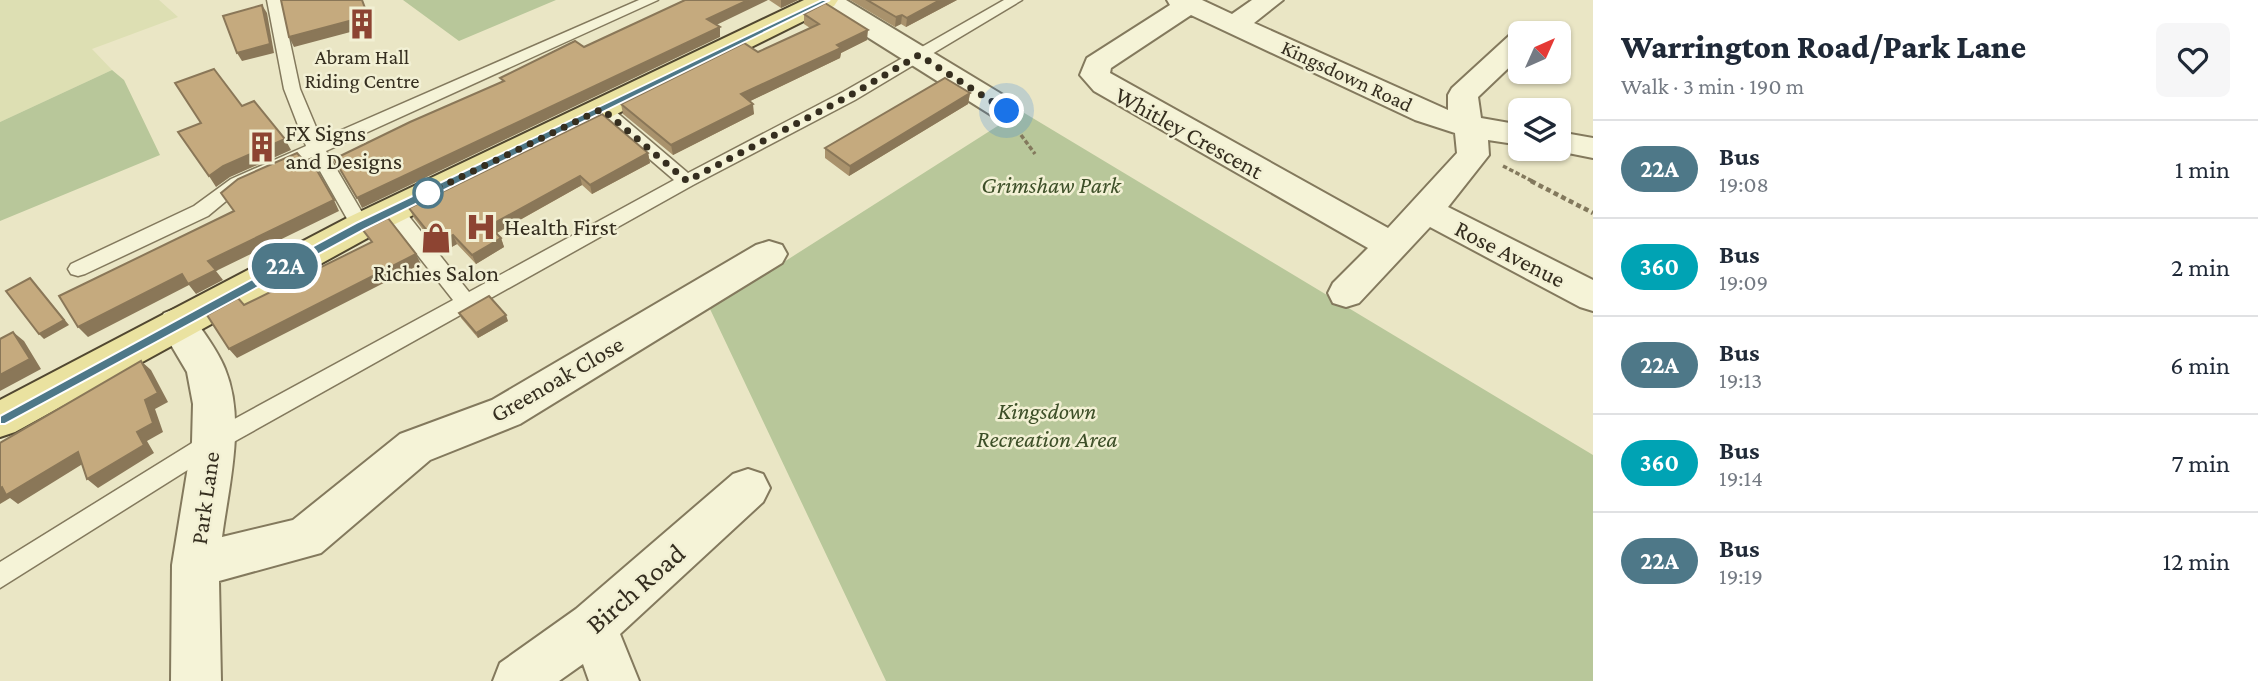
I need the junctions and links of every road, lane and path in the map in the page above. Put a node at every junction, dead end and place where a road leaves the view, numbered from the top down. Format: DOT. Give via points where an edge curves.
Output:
graph roads {
  1 [pos="274,0"];
  2 [pos="651,0"];
  3 [pos="826,0"];
  4 [pos="1014,0"];
  5 [pos="1270,0"];
  6 [pos="1184,2"];
  7 [pos="1235,24"];
  8 [pos="1508,52"];
  9 [pos="919,55"];
  10 [pos="602,109"];
  11 [pos="1007,111"];
  12 [pos="1508,136"];
  13 [pos="1470,138"];
  14 [pos="1571,144"];
  15 [pos="315,146"];
  16 [pos="1593,148"];
  17 [pos="687,181"];
  18 [pos="393,210"];
  19 [pos="1426,210"];
  20 [pos="1593,213"];
  21 [pos="360,226"];
  22 [pos="1390,245"];
  23 [pos="769,254"];
  24 [pos="78,269"];
  25 [pos="1346,293"];
  26 [pos="1593,297"];
  27 [pos="466,302"];
  28 [pos="177,323"];
  29 [pos="0,420"];
  30 [pos="213,442"];
  31 [pos="748,488"];
  32 [pos="195,565"];
  33 [pos="0,576"];
  34 [pos="593,626"];
  35 [pos="196,681"];
  36 [pos="518,681"];
  37 [pos="614,681"];
  1 -- 15 [label="lane" via="292,89"];
  2 -- 15 [label="lane"];
  3 -- 9 [label="street"];
  3 -- 10 [label="main road"];
  4 -- 9 [label="lane"];
  5 -- 7 [label="street"];
  6 -- 7 [label="street, Kingsdown Road"];
  6 -- 22 [label="street, Whitley Crescent" via="1097,64 1095,75 1105,85"];
  7 -- 13 [label="street, Kingsdown Road"];
  8 -- 13 [label="street" via="1463,95"];
  9 -- 11 [label="street"];
  9 -- 17 [label="lane"];
  10 -- 17 [label="lane"];
  10 -- 18 [label="main road"];
  12 -- 13 [label="street, Kingsdown Road"];
  13 -- 19 [label="street"];
  13 -- 20 [label="path"];
  14 -- 16 [label="street"];
  15 -- 21 [label="lane"];
  15 -- 24 [label="lane" via="237,183 201,211"];
  17 -- 27 [label="lane"];
  18 -- 21 [label="main road"];
  18 -- 27 [label="lane"];
  19 -- 22 [label="street"];
  19 -- 26 [label="street, Rose Avenue"];
  21 -- 28 [label="main road"];
  22 -- 25 [label="street"];
  23 -- 32 [label="street, Greenoak Close" via="506,412 415,447 304,538"];
  27 -- 30 [label="lane"];
  28 -- 29 [label="main road"];
  28 -- 30 [label="street, Park Lane" via="205,370 213,404"];
  30 -- 32 [label="street, Park Lane"];
  30 -- 33 [label="lane"];
  31 -- 34 [label="street, Birch Road"];
  32 -- 35 [label="street, Park Lane"];
  34 -- 36 [label="street, Birch Road"];
  34 -- 37 [label="street"];
}
